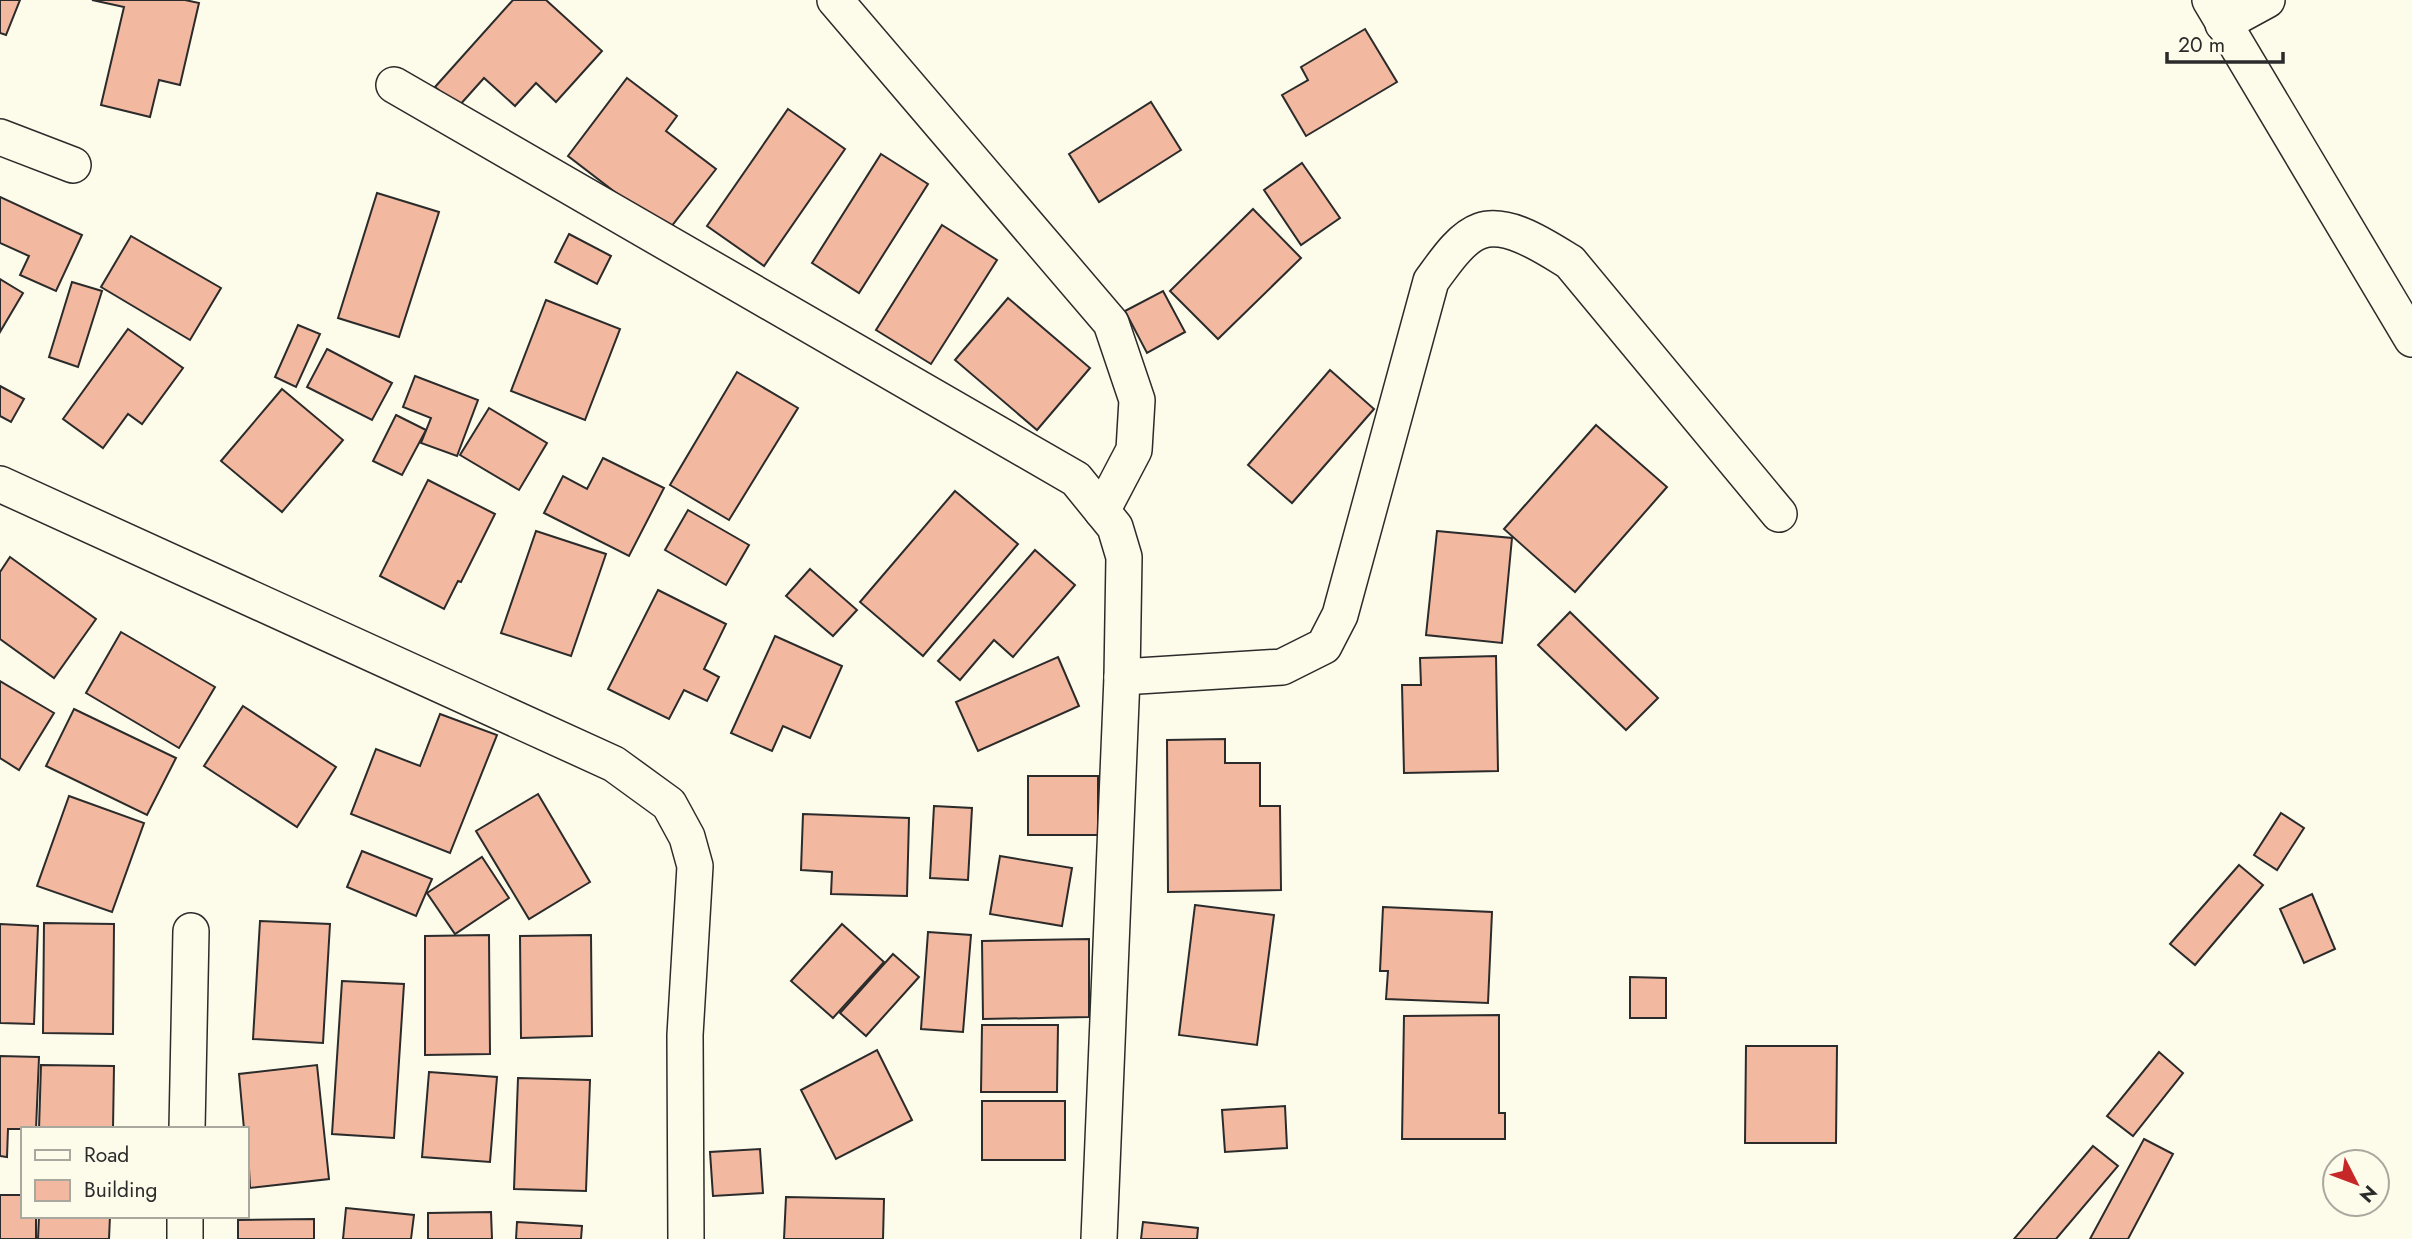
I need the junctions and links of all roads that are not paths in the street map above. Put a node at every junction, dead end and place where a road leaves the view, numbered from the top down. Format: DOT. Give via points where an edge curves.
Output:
graph roads {
  1 [pos="835,0"];
  2 [pos="2267,0"];
  3 [pos="2216,12"];
  4 [pos="394,85"];
  5 [pos="0,136"];
  6 [pos="73,165"];
  7 [pos="2412,339"];
  8 [pos="0,484"];
  9 [pos="1102,511"];
  10 [pos="1779,514"];
  11 [pos="1122,677"];
  12 [pos="191,931"];
  13 [pos="187,1127"];
  14 [pos="185,1218"];
  15 [pos="185,1239"];
  16 [pos="686,1239"];
  17 [pos="1099,1239"];
  1 -- 9 [label="street" via="1111,323 1137,400 1134,450"];
  2 -- 3 [label="street"];
  3 -- 7 [label="street"];
  4 -- 9 [label="street" via="1076,479"];
  5 -- 6 [label="street"];
  8 -- 16 [label="street" via="614,765 668,804 687,837 695,866 685,1035"];
  9 -- 11 [label="street" via="1115,527 1124,557"];
  10 -- 11 [label="street" via="1570,262 1537,241 1504,230 1480,231 1455,249 1431,281 1340,615 1324,646 1282,667"];
  11 -- 17 [label="street"];
  12 -- 13 [label="street"];
  14 -- 15 [label="street"];
}
